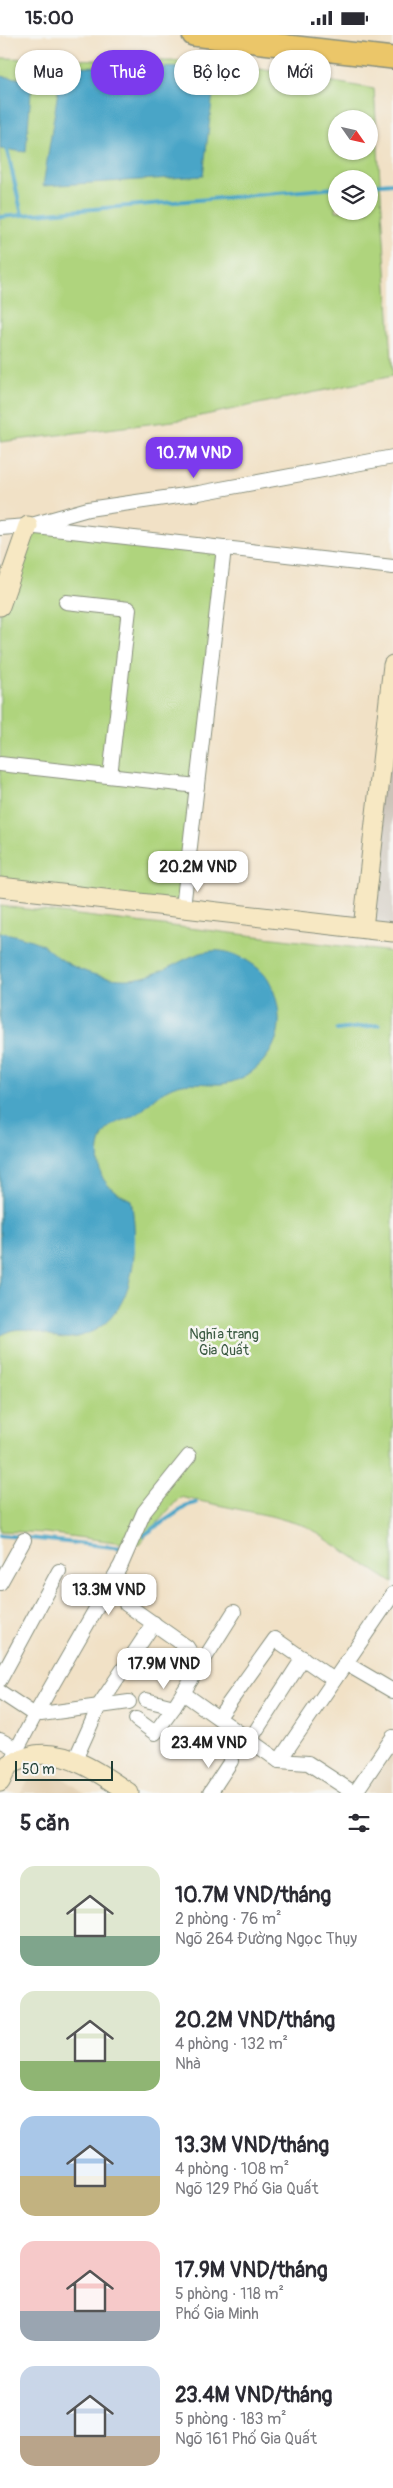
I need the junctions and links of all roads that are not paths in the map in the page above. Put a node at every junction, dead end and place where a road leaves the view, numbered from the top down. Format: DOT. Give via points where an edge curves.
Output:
graph roads {
  1 [pos="192,35"];
  2 [pos="393,58"];
  3 [pos="393,457"];
  4 [pos="28,526"];
  5 [pos="0,529"];
  6 [pos="224,548"];
  7 [pos="393,567"];
  8 [pos="4,586"];
  9 [pos="66,602"];
  10 [pos="0,606"];
  11 [pos="393,665"];
  12 [pos="0,764"];
  13 [pos="110,776"];
  14 [pos="197,786"];
  15 [pos="0,887"];
  16 [pos="183,908"];
  17 [pos="362,928"];
  18 [pos="393,932"];
  19 [pos="189,1456"];
  20 [pos="24,1540"];
  21 [pos="59,1571"];
  22 [pos="0,1583"];
  23 [pos="393,1594"];
  24 [pos="126,1604"];
  25 [pos="234,1612"];
  26 [pos="154,1623"];
  27 [pos="303,1658"];
  28 [pos="345,1663"];
  29 [pos="198,1666"];
  30 [pos="0,1679"];
  31 [pos="334,1679"];
  32 [pos="393,1691"];
  33 [pos="0,1692"];
  34 [pos="183,1693"];
  35 [pos="146,1700"];
  36 [pos="129,1702"];
  37 [pos="100,1704"];
  38 [pos="174,1707"];
  39 [pos="36,1713"];
  40 [pos="218,1717"];
  41 [pos="136,1719"];
  42 [pos="393,1737"];
  43 [pos="0,1740"];
  44 [pos="250,1740"];
  45 [pos="13,1757"];
  46 [pos="231,1761"];
  47 [pos="279,1761"];
  48 [pos="74,1762"];
  49 [pos="0,1782"];
  50 [pos="129,1793"];
  51 [pos="210,1793"];
  52 [pos="354,1793"];
  1 -- 2 [label="main road"];
  3 -- 4 [label="street" via="199,493 88,509"];
  4 -- 5 [label="street"];
  4 -- 6 [label="street"];
  4 -- 8 [label="street"];
  6 -- 7 [label="street"];
  6 -- 14 [label="street"];
  8 -- 10 [label="street"];
  9 -- 13 [label="street" via="129,609"];
  11 -- 17 [label="street"];
  12 -- 13 [label="street"];
  13 -- 14 [label="street"];
  14 -- 16 [label="street"];
  15 -- 16 [label="street"];
  16 -- 17 [label="street"];
  17 -- 18 [label="street"];
  19 -- 39 [label="street" via="144,1512 122,1565"];
  20 -- 22 [label="street"];
  21 -- 30 [label="street"];
  23 -- 28 [label="street"];
  24 -- 26 [label="street"];
  25 -- 29 [label="street"];
  26 -- 29 [label="street" via="187,1647"];
  26 -- 37 [label="street"];
  27 -- 31 [label="street"];
  27 -- 40 [label="street" via="275,1639"];
  27 -- 44 [label="street"];
  28 -- 31 [label="street"];
  28 -- 32 [label="street"];
  29 -- 34 [label="street"];
  31 -- 47 [label="street"];
  33 -- 39 [label="street"];
  34 -- 38 [label="street"];
  34 -- 40 [label="street"];
  35 -- 38 [label="street"];
  36 -- 37 [label="street"];
  37 -- 39 [label="street"];
  37 -- 48 [label="street"];
  38 -- 41 [label="street" via="155,1733"];
  39 -- 45 [label="street"];
  40 -- 44 [label="street"];
  42 -- 52 [label="street"];
  43 -- 45 [label="street"];
  44 -- 47 [label="street"];
  45 -- 48 [label="street" via="56,1755"];
  45 -- 49 [label="street"];
  46 -- 51 [label="street"];
  47 -- 52 [label="street" via="308,1763"];
  48 -- 50 [label="street" via="106,1777"];
}
